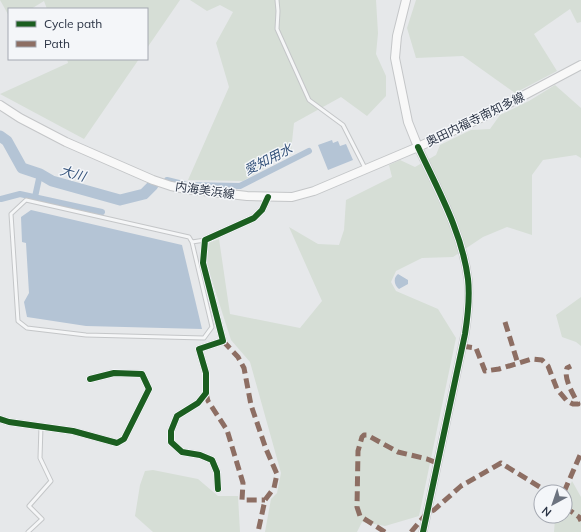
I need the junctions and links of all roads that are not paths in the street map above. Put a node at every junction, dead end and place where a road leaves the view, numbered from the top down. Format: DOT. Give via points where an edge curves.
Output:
graph roads {
  1 [pos="277,0"];
  2 [pos="406,0"];
  3 [pos="581,65"];
  4 [pos="0,105"];
  5 [pos="418,147"];
  6 [pos="365,169"];
  7 [pos="268,197"];
  8 [pos="205,240"];
  9 [pos="192,242"];
  10 [pos="90,379"];
  11 [pos="0,419"];
  12 [pos="41,426"];
  13 [pos="218,489"];
  14 [pos="28,532"];
  15 [pos="423,532"];
  1 -- 6 [label="lane" via="277,29 309,100 343,125"];
  2 -- 5 [label="main road, 奥田内福寺南知多線" via="397,36 395,58 408,122"];
  3 -- 5 [label="main road, 奥田内福寺南知多線" via="485,116"];
  4 -- 7 [label="main road, 内海美浜線" via="66,142 165,184 186,189"];
  5 -- 6 [label="main road, 内海美浜線"];
  5 -- 15 [label="street" via="464,252 469,308"];
  6 -- 7 [label="main road, 内海美浜線" via="314,191 292,197"];
  7 -- 8 [label="street" via="262,210 254,218"];
  8 -- 9 [label="lane"];
  8 -- 13 [label="street" via="203,263 224,341 199,349 206,373 206,393 198,403 177,416 170,431 171,442 182,452 212,460 217,472"];
  9 -- 9 [label="lane" via="189,237 26,200 11,214 18,321 27,328 86,335 204,338 212,327"];
  10 -- 12 [label="street" via="114,373 142,374 150,389 124,439 117,443 73,431"];
  11 -- 12 [label="street"];
  12 -- 14 [label="lane" via="40,458 51,481 29,506 42,519"];
}
